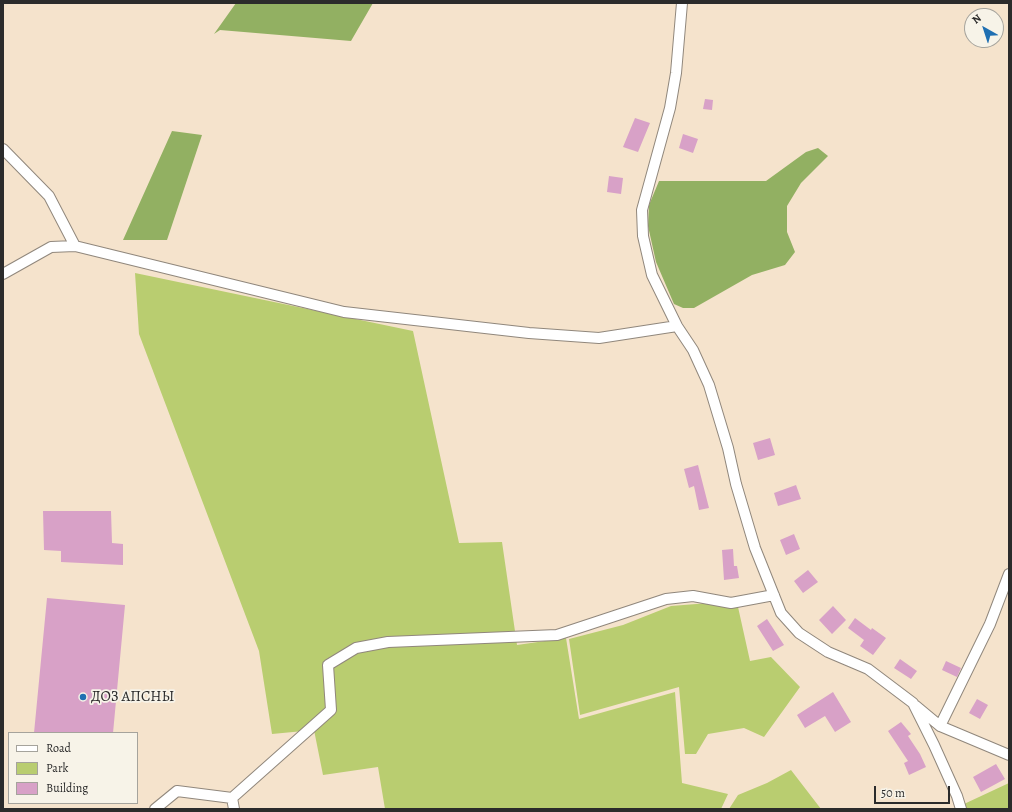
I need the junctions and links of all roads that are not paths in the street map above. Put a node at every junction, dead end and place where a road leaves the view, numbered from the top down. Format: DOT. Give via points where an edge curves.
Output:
graph roads {
  1 [pos="682,3"];
  2 [pos="3,149"];
  3 [pos="75,246"];
  4 [pos="3,274"];
  5 [pos="677,326"];
  6 [pos="1009,574"];
  7 [pos="774,595"];
  8 [pos="913,703"];
  9 [pos="940,726"];
  10 [pos="1009,755"];
  11 [pos="232,798"];
  12 [pos="155,809"];
  13 [pos="234,809"];
  14 [pos="961,809"];
  1 -- 5 [label="street" via="670,108 642,210 643,236 652,275"];
  2 -- 3 [label="street" via="49,196"];
  3 -- 4 [label="street" via="51,247"];
  3 -- 5 [label="street" via="344,312 530,333 599,338"];
  5 -- 7 [label="street" via="693,350 709,385 755,548"];
  6 -- 9 [label="street" via="990,624"];
  7 -- 8 [label="street" via="781,613 799,633 828,652 868,669"];
  7 -- 11 [label="street" via="731,603 693,596 666,599 556,635 388,642 356,648 328,665 332,710"];
  8 -- 9 [label="street"];
  8 -- 14 [label="street" via="938,752"];
  9 -- 10 [label="street"];
  11 -- 12 [label="street" via="177,791"];
  11 -- 13 [label="street"];
}
